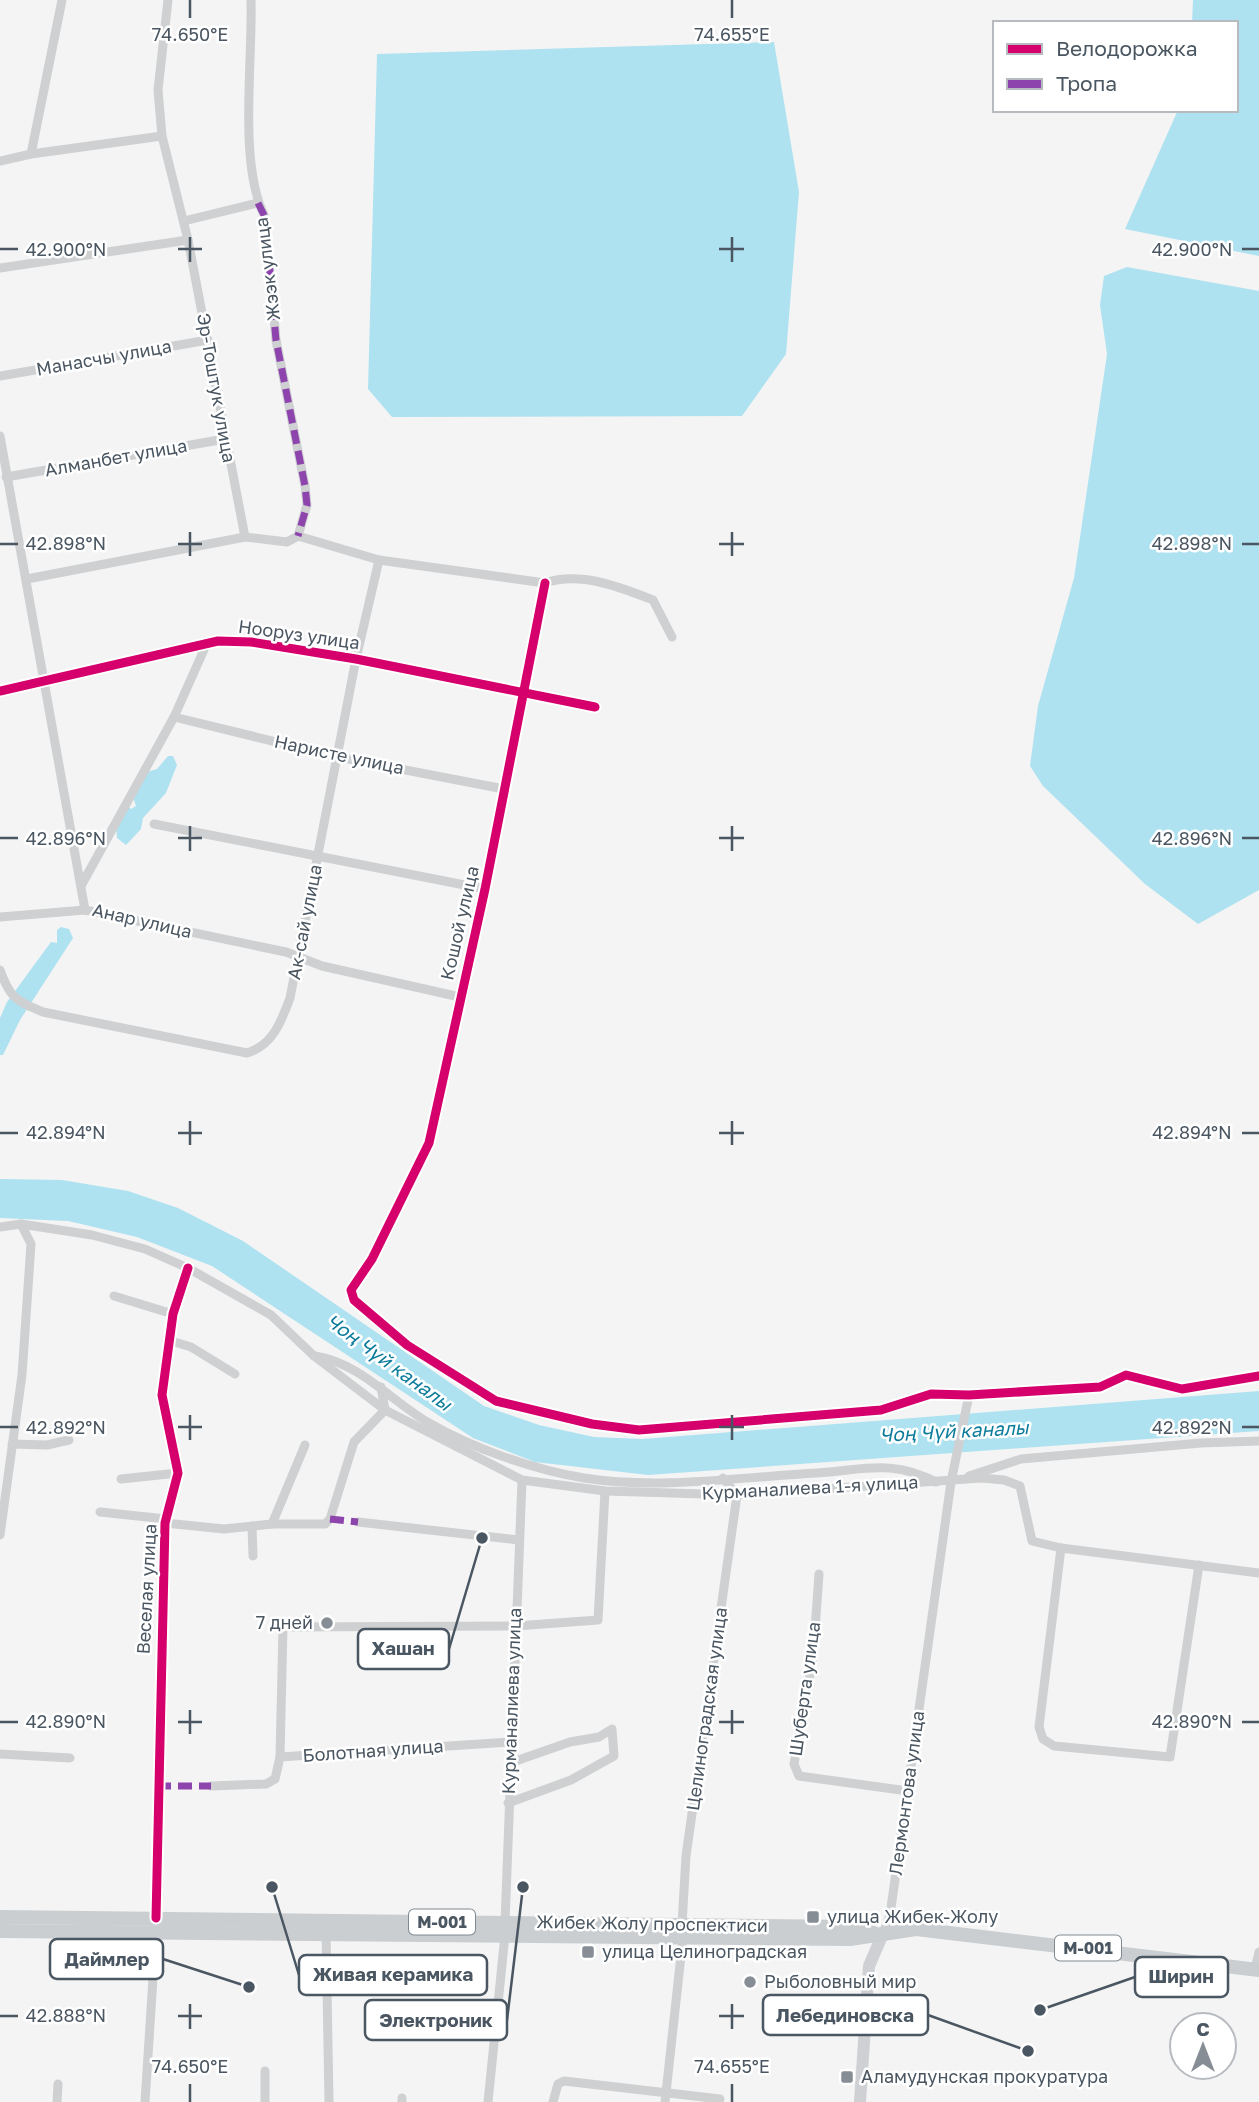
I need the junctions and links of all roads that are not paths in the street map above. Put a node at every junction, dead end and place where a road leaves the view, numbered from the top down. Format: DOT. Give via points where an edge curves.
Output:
graph roads {
  1 [pos="62,0"];
  2 [pos="168,0"];
  3 [pos="251,0"];
  4 [pos="162,136"];
  5 [pos="31,154"];
  6 [pos="0,161"];
  7 [pos="258,203"];
  8 [pos="184,221"];
  9 [pos="188,240"];
  10 [pos="0,268"];
  11 [pos="208,340"];
  12 [pos="0,376"];
  13 [pos="0,436"];
  14 [pos="225,439"];
  15 [pos="6,477"];
  16 [pos="298,536"];
  17 [pos="245,537"];
  18 [pos="379,559"];
  19 [pos="27,579"];
  20 [pos="545,583"];
  21 [pos="672,637"];
  22 [pos="207,643"];
  23 [pos="356,659"];
  24 [pos="46,680"];
  25 [pos="0,691"];
  26 [pos="523,691"];
  27 [pos="596,706"];
  28 [pos="174,716"];
  29 [pos="338,757"];
  30 [pos="504,789"];
  31 [pos="154,824"];
  32 [pos="317,856"];
  33 [pos="81,886"];
  34 [pos="485,889"];
  35 [pos="85,910"];
  36 [pos="0,917"];
  37 [pos="298,957"];
  38 [pos="0,970"];
  39 [pos="460,997"];
  40 [pos="21,1224"];
  41 [pos="0,1227"];
  42 [pos="188,1268"];
  43 [pos="114,1296"];
  44 [pos="173,1314"];
  45 [pos="168,1340"];
  46 [pos="314,1356"];
  47 [pos="235,1374"];
  48 [pos="1259,1376"];
  49 [pos="381,1387"];
  50 [pos="968,1400"];
  51 [pos="385,1410"];
  52 [pos="69,1440"];
  53 [pos="1259,1441"];
  54 [pos="12,1444"];
  55 [pos="304,1445"];
  56 [pos="508,1458"];
  57 [pos="178,1474"];
  58 [pos="723,1478"];
  59 [pos="121,1479"];
  60 [pos="522,1480"];
  61 [pos="937,1482"];
  62 [pos="951,1482"];
  63 [pos="605,1491"];
  64 [pos="737,1495"];
  65 [pos="100,1512"];
  66 [pos="165,1520"];
  67 [pos="358,1522"];
  68 [pos="272,1524"];
  69 [pos="252,1526"];
  70 [pos="0,1535"];
  71 [pos="519,1540"];
  72 [pos="1061,1548"];
  73 [pos="253,1556"];
  74 [pos="1199,1565"];
  75 [pos="1259,1573"];
  76 [pos="819,1574"];
  77 [pos="516,1626"];
  78 [pos="511,1742"];
  79 [pos="0,1754"];
  80 [pos="280,1757"];
  81 [pos="70,1758"];
  82 [pos="510,1763"];
  83 [pos="211,1786"];
  84 [pos="908,1791"];
  85 [pos="508,1803"];
  86 [pos="0,1917"];
  87 [pos="156,1925"];
  88 [pos="326,1927"];
  89 [pos="505,1929"];
  90 [pos="0,1931"];
  91 [pos="682,1931"];
  92 [pos="882,1936"];
  93 [pos="1259,1952"];
  94 [pos="1257,1970"];
  95 [pos="264,2071"];
  96 [pos="58,2084"];
  97 [pos="665,2098"];
  98 [pos="720,2099"];
  99 [pos="57,2102"];
  100 [pos="145,2102"];
  101 [pos="265,2102"];
  102 [pos="329,2102"];
  103 [pos="488,2102"];
  104 [pos="554,2102"];
  105 [pos="860,2102"];
  1 -- 5 [label="street"];
  2 -- 4 [label="street, Эр-Тоштук улица" via="158,90"];
  3 -- 7 [label="street, Жээк улица" via="248,143"];
  4 -- 5 [label="street"];
  4 -- 8 [label="street, Эр-Тоштук улица"];
  5 -- 6 [label="street"];
  7 -- 8 [label="street"];
  7 -- 16 [label="street, Жээк улица" via="265,217 276,340 305,486 307,505"];
  8 -- 9 [label="street, Эр-Тоштук улица"];
  9 -- 10 [label="street"];
  9 -- 11 [label="street, Эр-Тоштук улица"];
  11 -- 12 [label="street, Манасчы улица"];
  11 -- 14 [label="street, Эр-Тоштук улица"];
  13 -- 15 [label="street, Анар улица"];
  14 -- 15 [label="street, Алманбет улица"];
  14 -- 17 [label="street, Эр-Тоштук улица"];
  15 -- 19 [label="street, Анар улица"];
  16 -- 17 [label="street" via="287,542"];
  16 -- 18 [label="street"];
  17 -- 19 [label="street"];
  18 -- 20 [label="street"];
  18 -- 23 [label="street, Ак-сай улица"];
  19 -- 24 [label="street, Анар улица"];
  20 -- 21 [label="street" via="560,578 613,584 653,600"];
  20 -- 26 [label="street, Кошой улица"];
  22 -- 23 [label="street, Нооруз улица" via="251,642"];
  22 -- 24 [label="street, Нооруз улица"];
  22 -- 28 [label="street"];
  23 -- 26 [label="street, Нооруз улица"];
  23 -- 29 [label="street, Ак-сай улица"];
  24 -- 25 [label="street, Нооруз улица"];
  24 -- 33 [label="street, Анар улица"];
  26 -- 27 [label="street, Нооруз улица"];
  26 -- 30 [label="street, Кошой улица"];
  28 -- 29 [label="street, Наристе улица"];
  28 -- 33 [label="street"];
  29 -- 30 [label="street, Наристе улица"];
  29 -- 32 [label="street, Ак-сай улица"];
  30 -- 34 [label="street, Кошой улица"];
  31 -- 32 [label="street"];
  32 -- 34 [label="street"];
  32 -- 37 [label="street, Ак-сай улица"];
  33 -- 35 [label="street, Анар улица"];
  34 -- 39 [label="street, Кошой улица"];
  35 -- 36 [label="street"];
  35 -- 37 [label="street, Анар улица"];
  37 -- 38 [label="street, Ак-сай улица" via="280,1025 269,1041 247,1053 32,1008 8,992"];
  37 -- 39 [label="street, Анар улица"];
  39 -- 50 [label="street, Кошой улица" via="429,1143 372,1259 351,1290 355,1300 407,1345 496,1401 639,1430 881,1410 931,1394"];
  40 -- 41 [label="street, Курманалиева 1-я улица"];
  40 -- 42 [label="street, Курманалиева 1-я улица" via="92,1235 145,1249"];
  40 -- 54 [label="street" via="31,1244"];
  42 -- 44 [label="street, Веселая улица"];
  42 -- 46 [label="street, Курманалиева 1-я улица" via="271,1315"];
  43 -- 44 [label="street"];
  44 -- 45 [label="street, Веселая улица"];
  45 -- 47 [label="street"];
  45 -- 57 [label="street, Веселая улица" via="162,1395"];
  46 -- 49 [label="street" via="332,1359"];
  46 -- 51 [label="street, Курманалиева 1-я улица"];
  48 -- 50 [label="street" via="1182,1388 1126,1375 1100,1387"];
  49 -- 51 [label="street"];
  49 -- 56 [label="street" via="429,1423"];
  50 -- 62 [label="street, Лермонтова улица"];
  51 -- 60 [label="street, Курманалиева 1-я улица"];
  51 -- 68 [label="street, Веселая улица" via="354,1442 330,1519 325,1524"];
  52 -- 54 [label="street"];
  53 -- 62 [label="street" via="1021,1459"];
  54 -- 70 [label="street"];
  55 -- 68 [label="street"];
  56 -- 58 [label="street" via="583,1478 659,1484"];
  56 -- 60 [label="street"];
  57 -- 59 [label="street"];
  57 -- 66 [label="street, Веселая улица"];
  58 -- 61 [label="street" via="895,1466"];
  58 -- 64 [label="street"];
  60 -- 63 [label="street, Курманалиева 1-я улица"];
  60 -- 71 [label="street, Курманалиева улица"];
  61 -- 62 [label="street, Курманалиева 1-я улица"];
  61 -- 64 [label="street, Курманалиева 1-я улица"];
  62 -- 72 [label="street" via="981,1478 1020,1486 1032,1541"];
  62 -- 84 [label="street, Лермонтова улица"];
  63 -- 64 [label="street, Курманалиева 1-я улица"];
  63 -- 77 [label="street" via="598,1620"];
  64 -- 91 [label="street, Целиноградская улица" via="686,1856"];
  65 -- 66 [label="street"];
  66 -- 69 [label="street, Веселая улица" via="224,1529"];
  66 -- 87 [label="street, Веселая улица"];
  67 -- 71 [label="street"];
  68 -- 69 [label="street, Веселая улица"];
  69 -- 73 [label="street"];
  71 -- 77 [label="street, Курманалиева улица"];
  72 -- 74 [label="street"];
  72 -- 74 [label="street" via="1039,1727 1043,1739 1054,1746 1170,1757"];
  74 -- 75 [label="street"];
  76 -- 84 [label="street, Шуберта улица" via="813,1657 794,1764 799,1776"];
  77 -- 78 [label="street, Курманалиева улица"];
  77 -- 80 [label="street" via="283,1627"];
  78 -- 80 [label="street, Болотная улица"];
  78 -- 82 [label="street, Курманалиева улица"];
  79 -- 81 [label="street"];
  80 -- 83 [label="street, Болотная улица" via="275,1779 266,1784"];
  82 -- 85 [label="street, Курманалиева улица"];
  82 -- 85 [label="street" via="612,1729 614,1756 571,1780"];
  84 -- 92 [label="street, Лермонтова улица" via="890,1915"];
  85 -- 89 [label="street, Курманалиева улица"];
  86 -- 87 [label="main road, Жибек Жолу проспектиси / М-001"];
  87 -- 88 [label="main road, Жибек Жолу проспектиси / М-001"];
  87 -- 90 [label="main road, Жибек Жолу проспектиси / М-001"];
  87 -- 100 [label="street, Веселая улица"];
  88 -- 89 [label="main road, Жибек Жолу проспектиси / М-001"];
  88 -- 102 [label="street"];
  89 -- 91 [label="main road, Жибек Жолу проспектиси / М-001"];
  89 -- 103 [label="street, Курманалиева улица"];
  91 -- 92 [label="main road, Жибек Жолу проспектиси / М-001" via="850,1939"];
  91 -- 97 [label="street, Целиноградская улица"];
  92 -- 94 [label="main road, Жибек Жолу проспектиси / М-001" via="916,1929"];
  92 -- 105 [label="main road, Лермонтова улица" via="869,1966"];
  93 -- 94 [label="street"];
  95 -- 101 [label="street"];
  96 -- 99 [label="street"];
  97 -- 98 [label="street"];
  97 -- 104 [label="street" via="564,2081 558,2084"];
}
